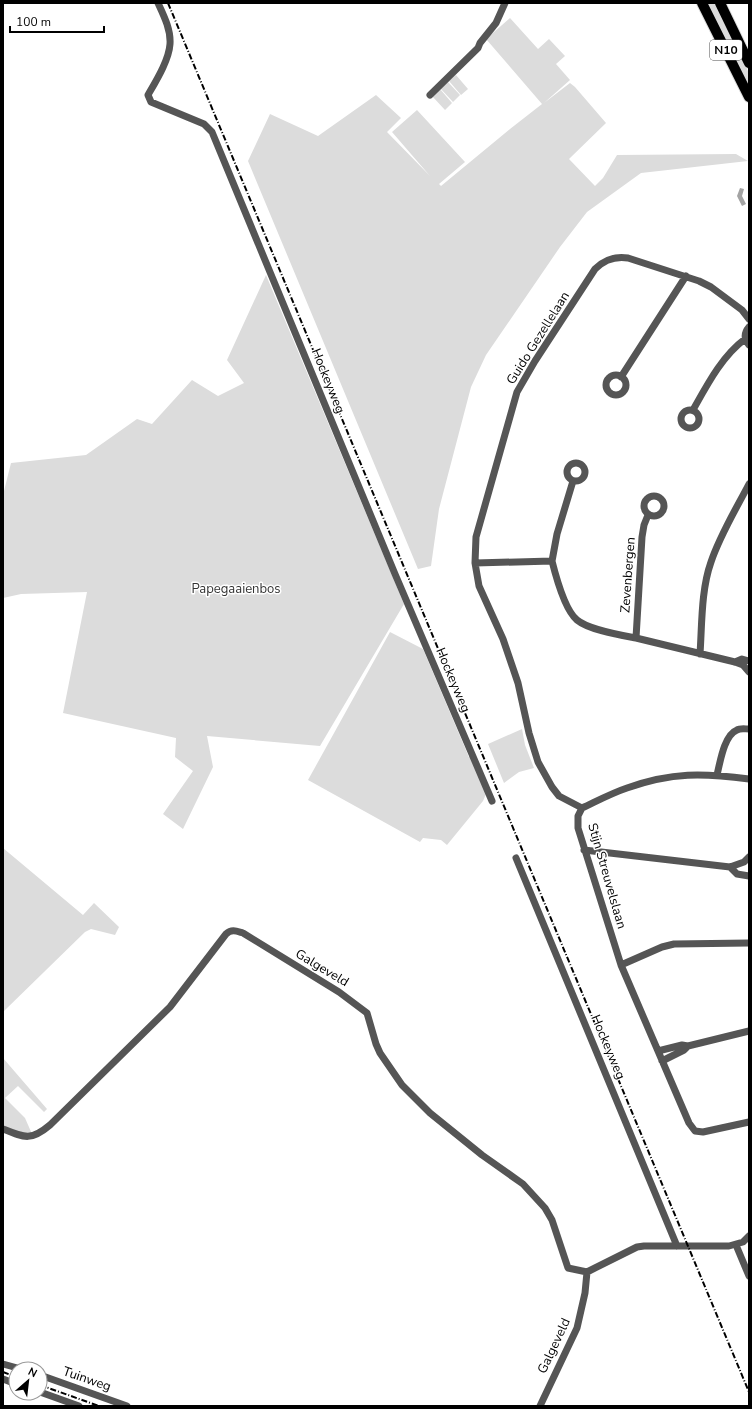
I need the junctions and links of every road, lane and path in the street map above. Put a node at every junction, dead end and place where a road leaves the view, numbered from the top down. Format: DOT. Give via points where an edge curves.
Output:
graph roads {
  1 [pos="158,3"];
  2 [pos="505,3"];
  3 [pos="702,3"];
  4 [pos="720,3"];
  5 [pos="749,63"];
  6 [pos="430,95"];
  7 [pos="749,97"];
  8 [pos="686,276"];
  9 [pos="749,319"];
  10 [pos="749,327"];
  11 [pos="747,342"];
  12 [pos="621,377"];
  13 [pos="693,410"];
  14 [pos="573,481"];
  15 [pos="749,484"];
  16 [pos="648,515"];
  17 [pos="552,561"];
  18 [pos="474,563"];
  19 [pos="636,638"];
  20 [pos="700,654"];
  21 [pos="749,661"];
  22 [pos="735,662"];
  23 [pos="749,672"];
  24 [pos="749,729"];
  25 [pos="717,775"];
  26 [pos="749,779"];
  27 [pos="492,801"];
  28 [pos="582,808"];
  29 [pos="584,850"];
  30 [pos="749,857"];
  31 [pos="516,858"];
  32 [pos="730,867"];
  33 [pos="749,876"];
  34 [pos="749,942"];
  35 [pos="621,965"];
  36 [pos="749,1031"];
  37 [pos="688,1046"];
  38 [pos="658,1051"];
  39 [pos="662,1061"];
  40 [pos="749,1122"];
  41 [pos="3,1129"];
  42 [pos="749,1236"];
  43 [pos="736,1245"];
  44 [pos="677,1246"];
  45 [pos="587,1272"];
  46 [pos="749,1276"];
  47 [pos="48,1378"];
  48 [pos="48,1395"];
  49 [pos="79,1406"];
  50 [pos="127,1406"];
  51 [pos="540,1406"];
  1 -- 27 [label="street, Hockeyweg" via="169,33 170,45 167,58 148,95 149,99 204,124 212,132"];
  2 -- 6 [label="street" via="496,23 478,48"];
  3 -- 7 [label="main road, N10"];
  4 -- 5 [label="main road, N10"];
  8 -- 9 [label="street, Guido Gezellelaan" via="699,280 711,288 742,310"];
  8 -- 12 [label="street"];
  8 -- 18 [label="street, Guido Gezellelaan" via="621,258 607,260 594,270 517,392 476,537"];
  10 -- 11 [label="street" via="746,331"];
  11 -- 13 [label="street" via="734,347 707,384"];
  14 -- 17 [label="street" via="557,534"];
  15 -- 20 [label="street" via="711,562 706,581"];
  16 -- 19 [label="street, Zevenbergen" via="642,537"];
  17 -- 18 [label="street"];
  17 -- 19 [label="street" via="568,609 577,620 584,625"];
  18 -- 28 [label="street, Stijn Streuvelslaan" via="479,586 503,639 518,683 538,762 559,796"];
  19 -- 20 [label="street"];
  20 -- 22 [label="street"];
  21 -- 22 [label="street" via="742,659"];
  22 -- 23 [label="street"];
  24 -- 25 [label="street" via="735,730 729,736"];
  25 -- 26 [label="street"];
  25 -- 28 [label="street" via="691,774 662,778 627,788"];
  28 -- 29 [label="street, Stijn Streuvelslaan" via="578,816 578,828"];
  29 -- 32 [label="street"];
  29 -- 35 [label="street, Stijn Streuvelslaan"];
  30 -- 32 [label="street" via="744,862"];
  31 -- 44 [label="street, Hockeyweg"];
  32 -- 33 [label="street" via="737,874"];
  34 -- 35 [label="street" via="674,944"];
  35 -- 38 [label="street, Stijn Streuvelslaan"];
  36 -- 37 [label="street"];
  37 -- 38 [label="street"];
  37 -- 39 [label="street"];
  38 -- 39 [label="street, Stijn Streuvelslaan"];
  39 -- 40 [label="street, Stijn Streuvelslaan" via="689,1123 695,1130 703,1132"];
  41 -- 45 [label="street, Galgeveld" via="29,1137 39,1134 50,1125 170,1007 226,934 235,931 243,933 339,992 367,1013 380,1053 402,1085 436,1118 523,1184 549,1214 568,1268"];
  42 -- 43 [label="street"];
  43 -- 44 [label="street"];
  43 -- 46 [label="street"];
  44 -- 45 [label="street" via="637,1247"];
  45 -- 51 [label="street, Galgeveld" via="577,1328"];
  47 -- 50 [label="street, Tuinweg"];
  48 -- 49 [label="street"];
}
